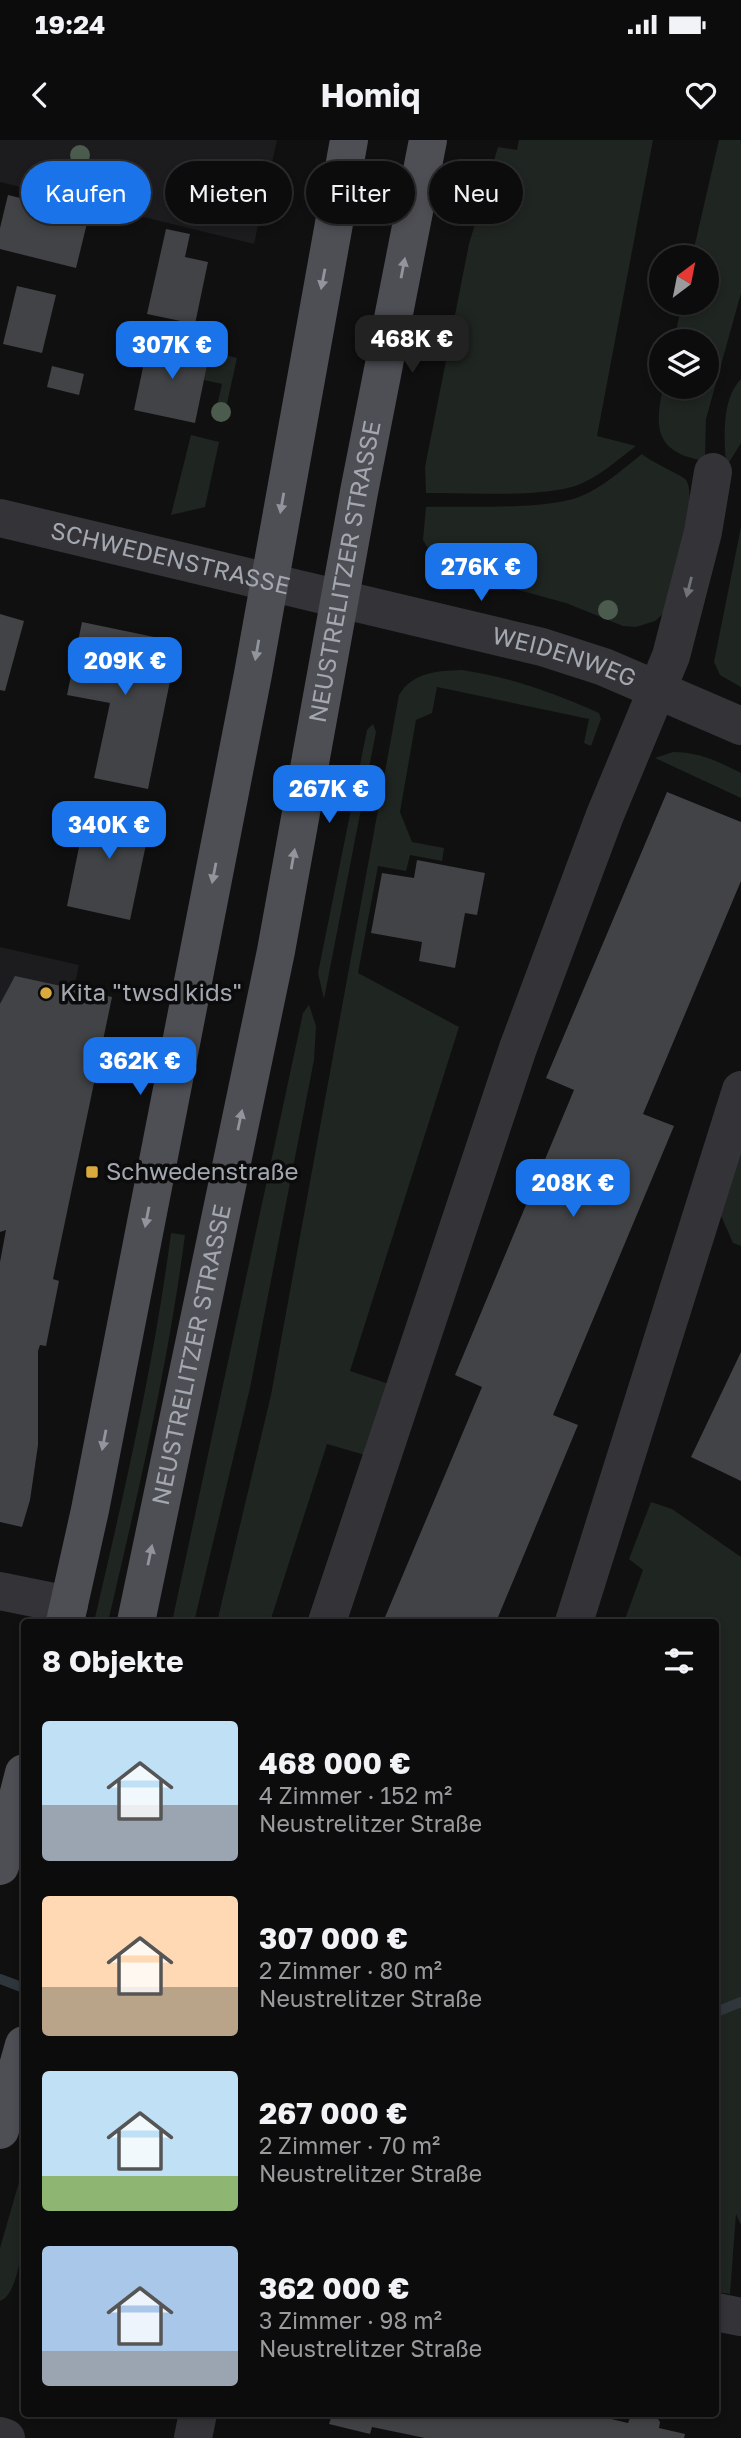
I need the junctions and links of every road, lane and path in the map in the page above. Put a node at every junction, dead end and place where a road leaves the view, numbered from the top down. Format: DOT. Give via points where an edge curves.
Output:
graph roads {
  1 [pos="349,140"];
  2 [pos="428,140"];
  3 [pos="727,479"];
  4 [pos="0,518"];
  5 [pos="268,583"];
  6 [pos="340,600"];
  7 [pos="657,690"];
  8 [pos="741,726"];
  9 [pos="741,1090"];
  10 [pos="0,1591"];
  11 [pos="67,1614"];
  12 [pos="136,1619"];
  13 [pos="328,1619"];
  14 [pos="575,1619"];
  15 [pos="21,1785"];
  16 [pos="0,1866"];
  17 [pos="21,2056"];
  18 [pos="0,2130"];
  19 [pos="719,2313"];
  20 [pos="741,2317"];
  21 [pos="197,2417"];
  22 [pos="0,2436"];
  23 [pos="6,2438"];
  24 [pos="193,2438"];
  1 -- 5 [label="main road, one-way"];
  6 -- 2 [label="main road, NEUSTRELITZER STRASSE, one-way"];
  3 -- 7 [label="street, one-way" via="703,532 671,656"];
  4 -- 5 [label="street, SCHWEDENSTRASSE"];
  5 -- 6 [label="street, SCHWEDENSTRASSE"];
  5 -- 11 [label="main road, one-way"];
  6 -- 7 [label="street, WEIDENWEG" via="541,647"];
  12 -- 6 [label="main road, NEUSTRELITZER STRASSE, one-way" via="276,951"];
  7 -- 8 [label="street, WEIDENWEG"];
  7 -- 13 [label="street" via="518,1048"];
  9 -- 14 [label="street"];
  10 -- 11 [label="street"];
  15 -- 16 [label="main road"];
  17 -- 18 [label="main road"];
  19 -- 20 [label="street"];
  21 -- 24 [label="street"];
  22 -- 23 [label="street"];
}
